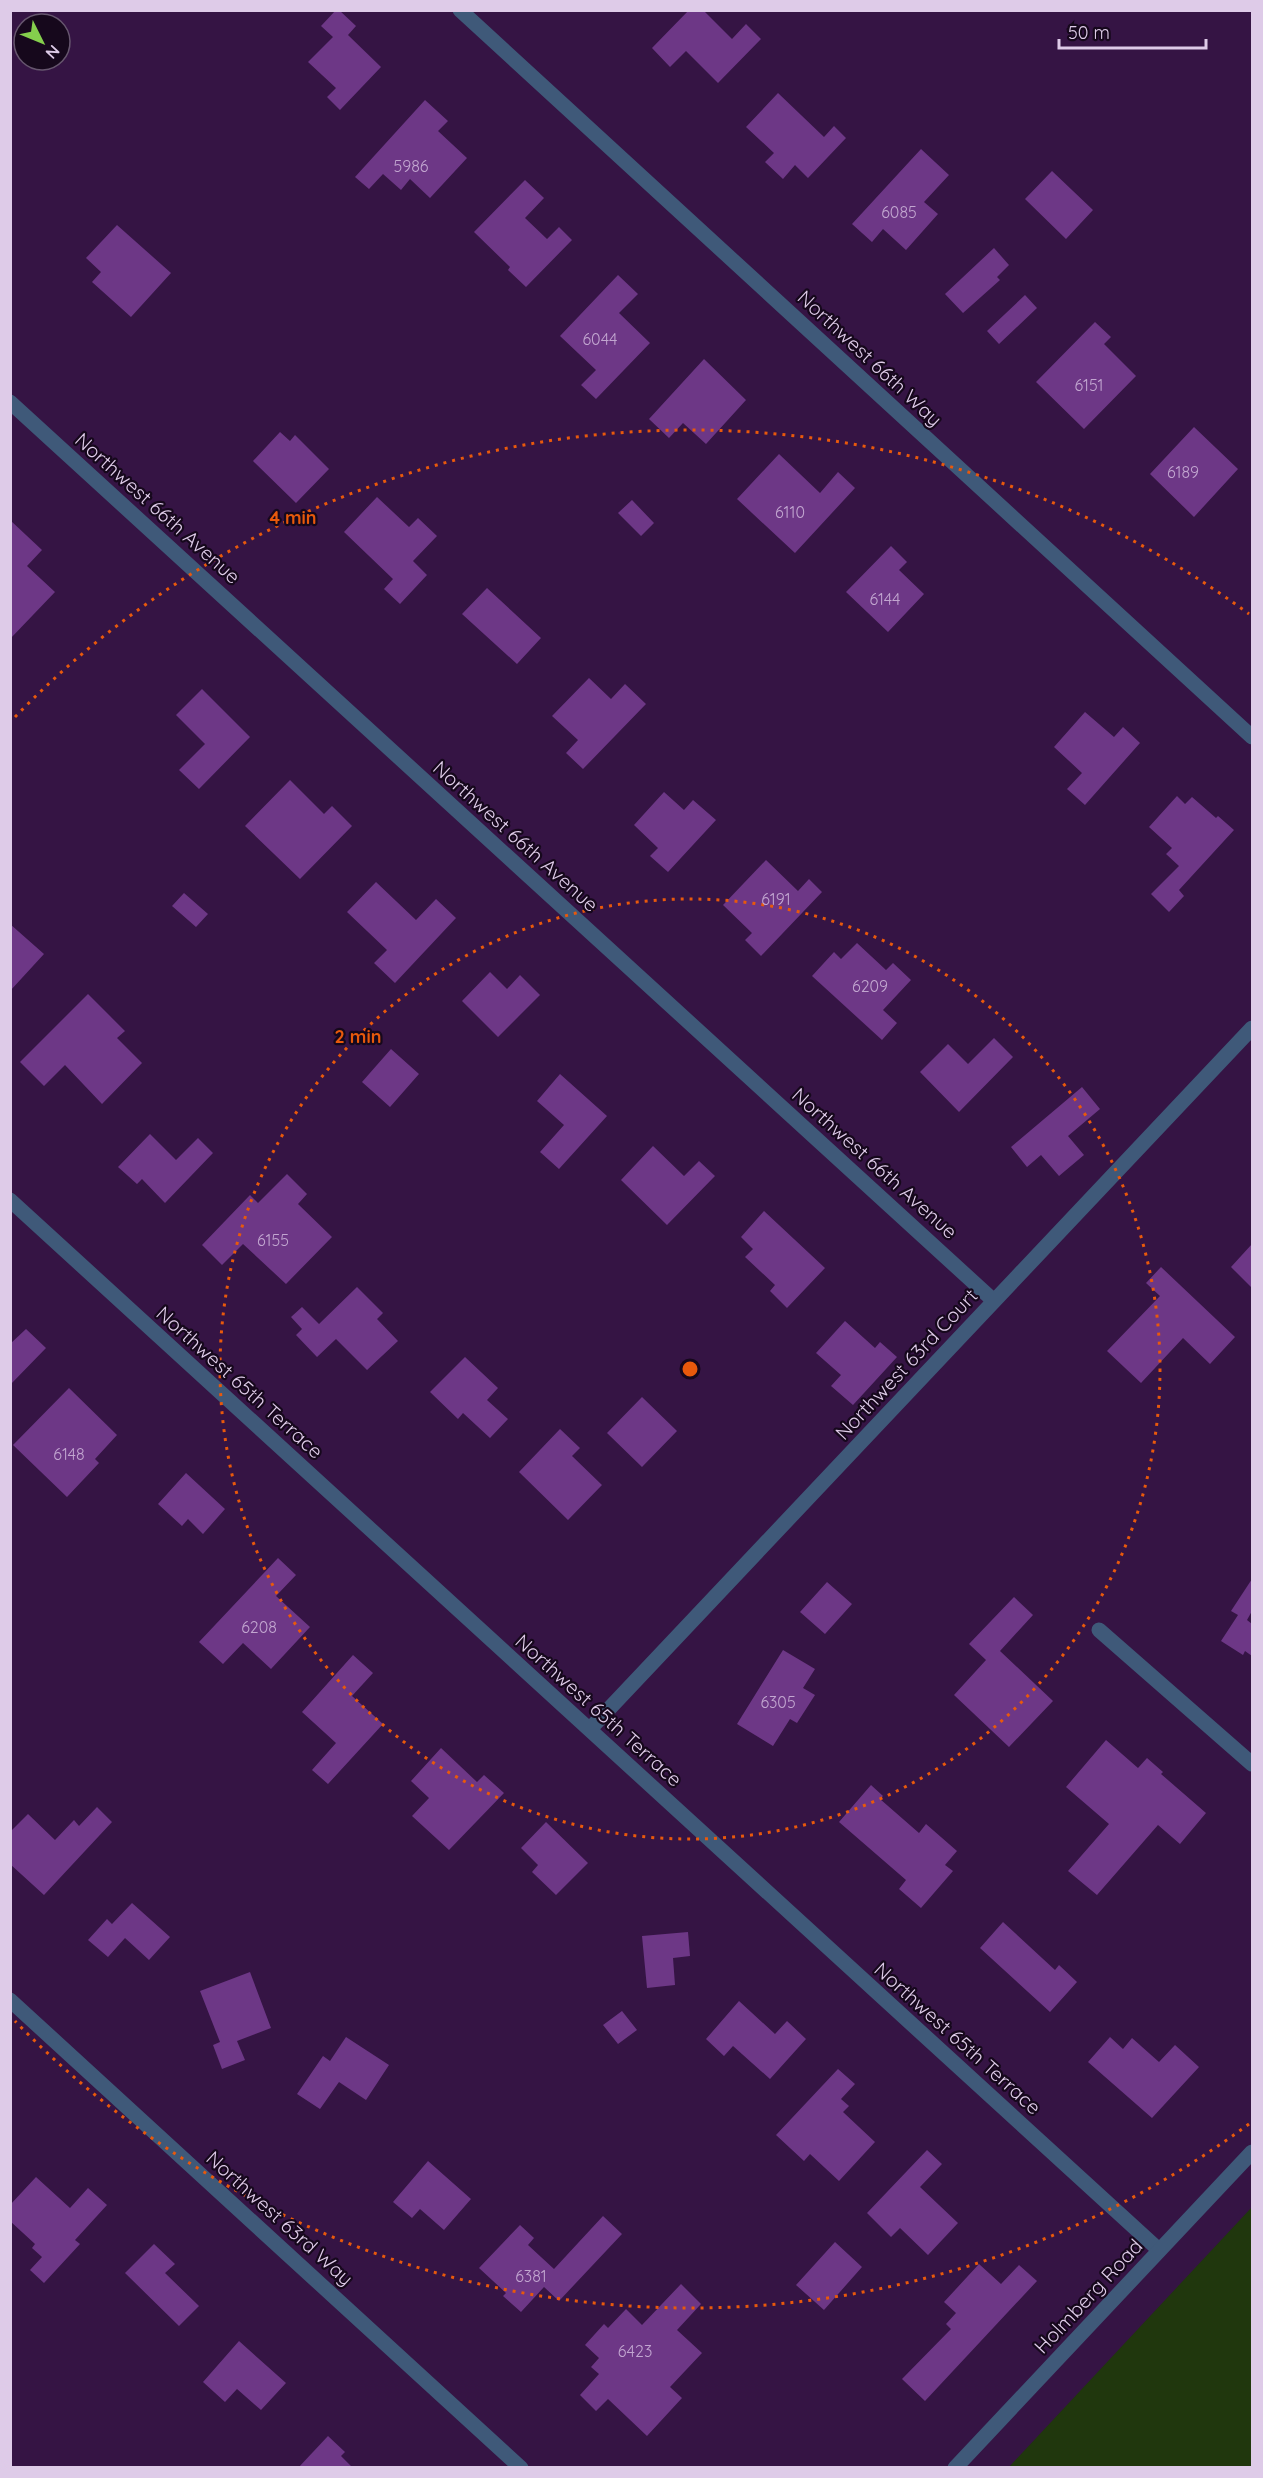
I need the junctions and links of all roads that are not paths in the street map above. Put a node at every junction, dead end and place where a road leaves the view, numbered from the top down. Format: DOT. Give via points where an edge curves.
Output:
graph roads {
  1 [pos="460,10"];
  2 [pos="10,402"];
  3 [pos="1252,737"];
  4 [pos="1252,1028"];
  5 [pos="10,1200"];
  6 [pos="994,1300"];
  7 [pos="1099,1630"];
  8 [pos="590,1729"];
  9 [pos="1252,1764"];
  10 [pos="10,2001"];
  11 [pos="1252,2152"];
  12 [pos="1160,2250"];
  13 [pos="521,2468"];
  14 [pos="955,2468"];
  1 -- 3 [label="street, Northwest 66th Way"];
  2 -- 6 [label="street, Northwest 66th Avenue"];
  4 -- 6 [label="street, Northwest 63rd Court"];
  5 -- 8 [label="street, Northwest 65th Terrace"];
  6 -- 8 [label="street, Northwest 63rd Court"];
  7 -- 9 [label="street"];
  8 -- 12 [label="street, Northwest 65th Terrace"];
  10 -- 13 [label="street, Northwest 63rd Way"];
  11 -- 12 [label="street, Holmberg Road"];
  12 -- 14 [label="street, Holmberg Road"];
}
